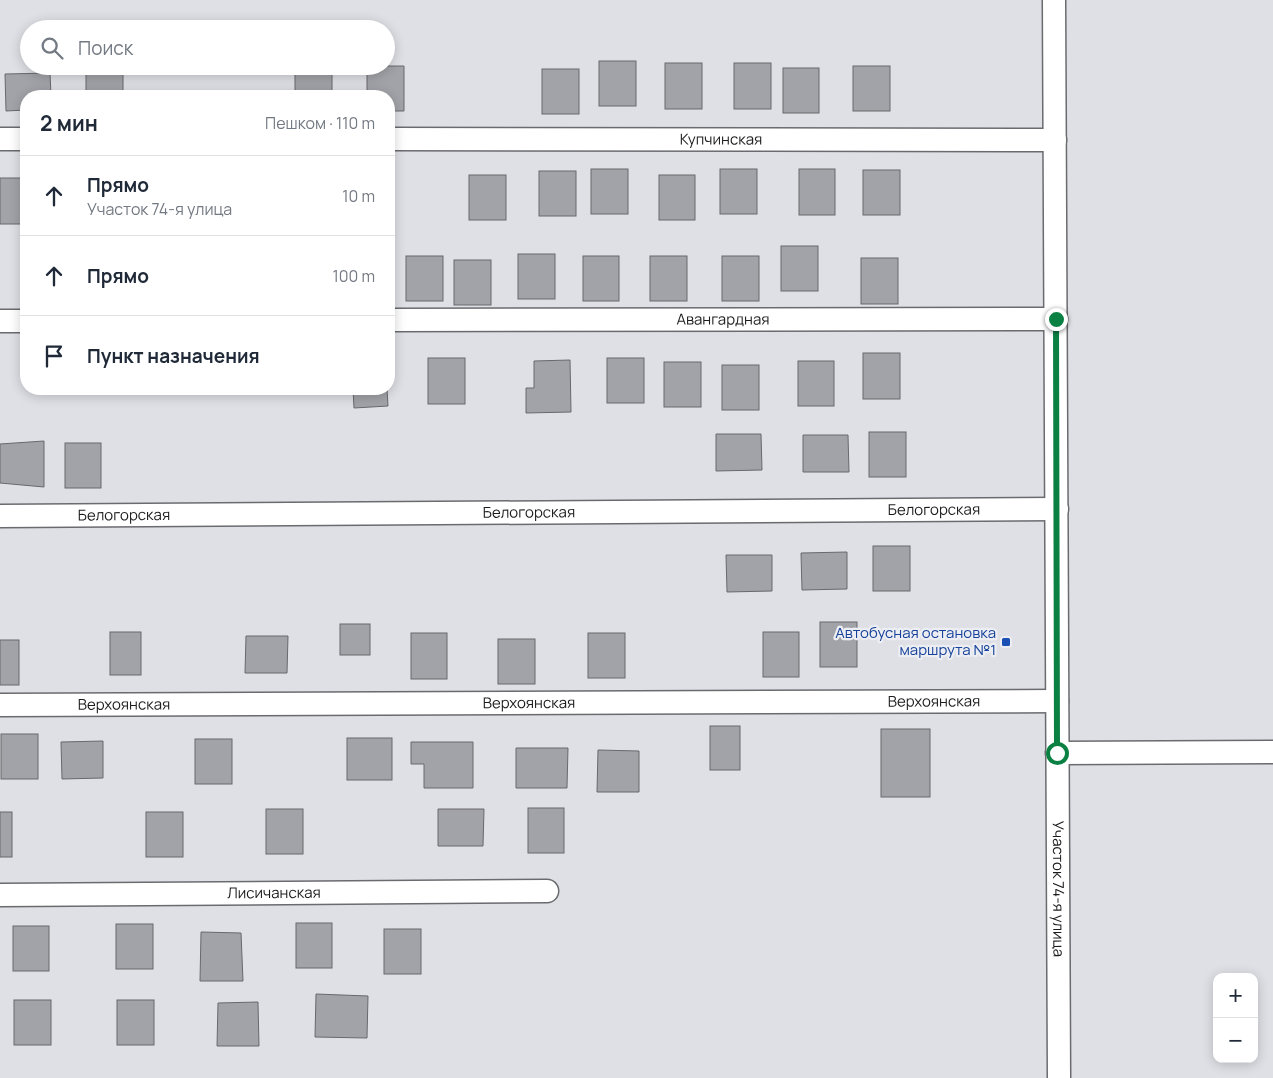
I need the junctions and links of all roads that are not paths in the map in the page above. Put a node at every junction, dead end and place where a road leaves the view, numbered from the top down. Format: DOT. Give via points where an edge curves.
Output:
graph roads {
  1 [pos="1054,0"];
  2 [pos="0,139"];
  3 [pos="20,139"];
  4 [pos="395,139"];
  5 [pos="1055,140"];
  6 [pos="1056,319"];
  7 [pos="395,320"];
  8 [pos="0,321"];
  9 [pos="20,321"];
  10 [pos="1056,509"];
  11 [pos="0,516"];
  12 [pos="1057,701"];
  13 [pos="0,706"];
  14 [pos="1273,752"];
  15 [pos="1057,753"];
  16 [pos="547,891"];
  17 [pos="0,894"];
  18 [pos="1059,1078"];
  1 -- 5 [label="street, Участок 74-я улица"];
  2 -- 3 [label="street"];
  4 -- 5 [label="street, Купчинская"];
  5 -- 6 [label="street, Участок 74-я улица"];
  6 -- 7 [label="street, Авангардная"];
  6 -- 10 [label="street, Участок 74-я улица"];
  8 -- 9 [label="street"];
  10 -- 11 [label="street, Белогорская"];
  10 -- 12 [label="street, Участок 74-я улица"];
  12 -- 13 [label="street, Верхоянская"];
  12 -- 15 [label="street, Участок 74-я улица"];
  14 -- 15 [label="street"];
  15 -- 18 [label="street, Участок 74-я улица"];
  16 -- 17 [label="street, Лисичанская"];
}
